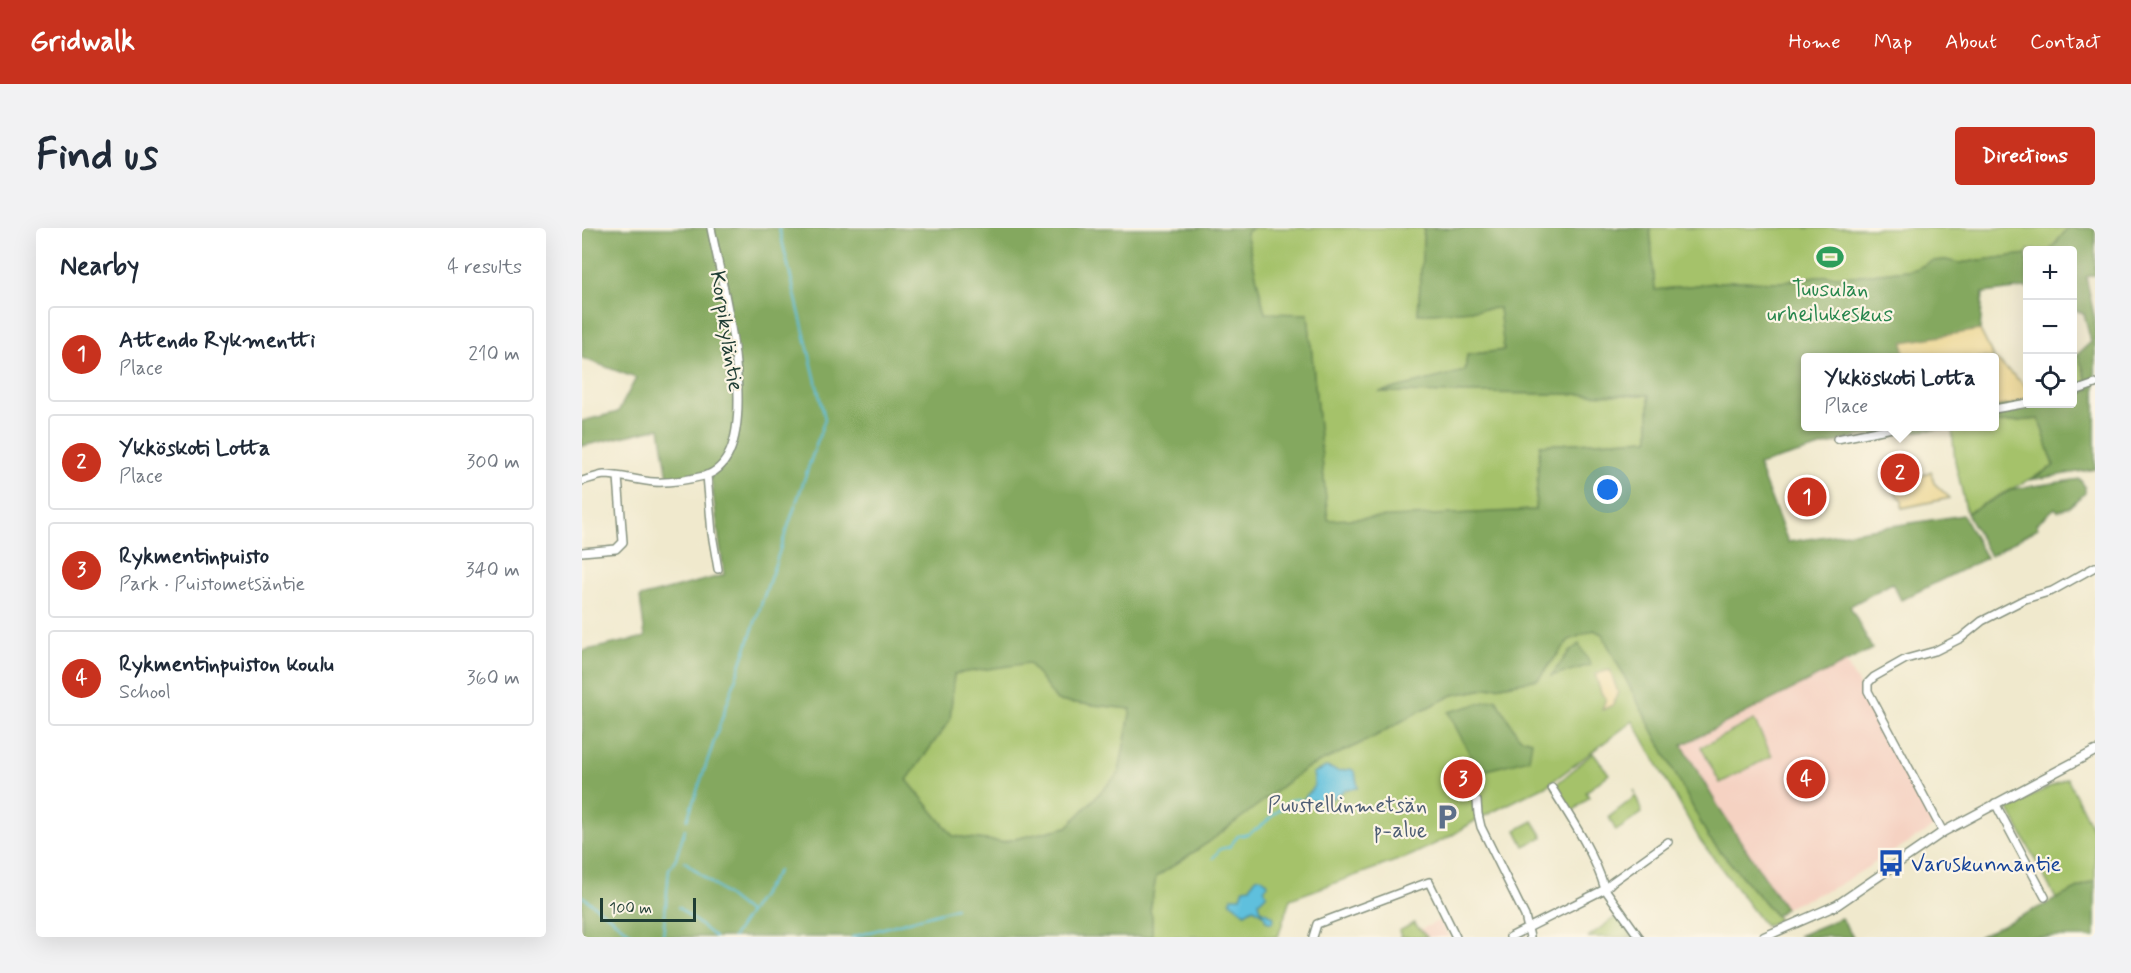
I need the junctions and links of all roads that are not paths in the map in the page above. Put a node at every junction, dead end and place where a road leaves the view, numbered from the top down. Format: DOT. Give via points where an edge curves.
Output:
graph roads {
  1 [pos="711,228"];
  2 [pos="2095,384"];
  3 [pos="2077,391"];
  4 [pos="2023,405"];
  5 [pos="1999,408"];
  6 [pos="1877,431"];
  7 [pos="1837,439"];
  8 [pos="707,475"];
  9 [pos="618,477"];
  10 [pos="582,481"];
  11 [pos="582,552"];
  12 [pos="2095,567"];
  13 [pos="718,569"];
  14 [pos="2095,751"];
  15 [pos="1552,788"];
  16 [pos="1477,801"];
  17 [pos="1995,803"];
  18 [pos="1943,832"];
  19 [pos="1668,842"];
  20 [pos="1605,889"];
  21 [pos="2045,897"];
  22 [pos="1528,928"];
  23 [pos="1313,937"];
  24 [pos="1456,937"];
  25 [pos="1510,937"];
  26 [pos="1530,937"];
  27 [pos="1639,937"];
  28 [pos="1764,937"];
  1 -- 8 [label="street, Korpikyläntie" via="734,344 738,425 730,454 723,465"];
  2 -- 3 [label="street"];
  4 -- 5 [label="street"];
  6 -- 7 [label="street"];
  8 -- 9 [label="street, Korpikyläntie" via="677,482"];
  8 -- 13 [label="street"];
  9 -- 10 [label="street, Korpikyläntie" via="603,475"];
  9 -- 11 [label="street" via="623,542 616,549"];
  12 -- 18 [label="street" via="2052,591 1982,621 1961,638 1935,651 1906,659 1868,683 1868,691"];
  14 -- 17 [label="street"];
  15 -- 20 [label="street" via="1580,834"];
  16 -- 22 [label="street" via="1482,826"];
  17 -- 18 [label="street"];
  17 -- 21 [label="street"];
  18 -- 28 [label="street" via="1851,897"];
  19 -- 20 [label="street"];
  20 -- 22 [label="street"];
  20 -- 27 [label="street"];
  22 -- 25 [label="street"];
  22 -- 26 [label="street"];
  23 -- 24 [label="street" via="1317,924 1429,882"];
}
